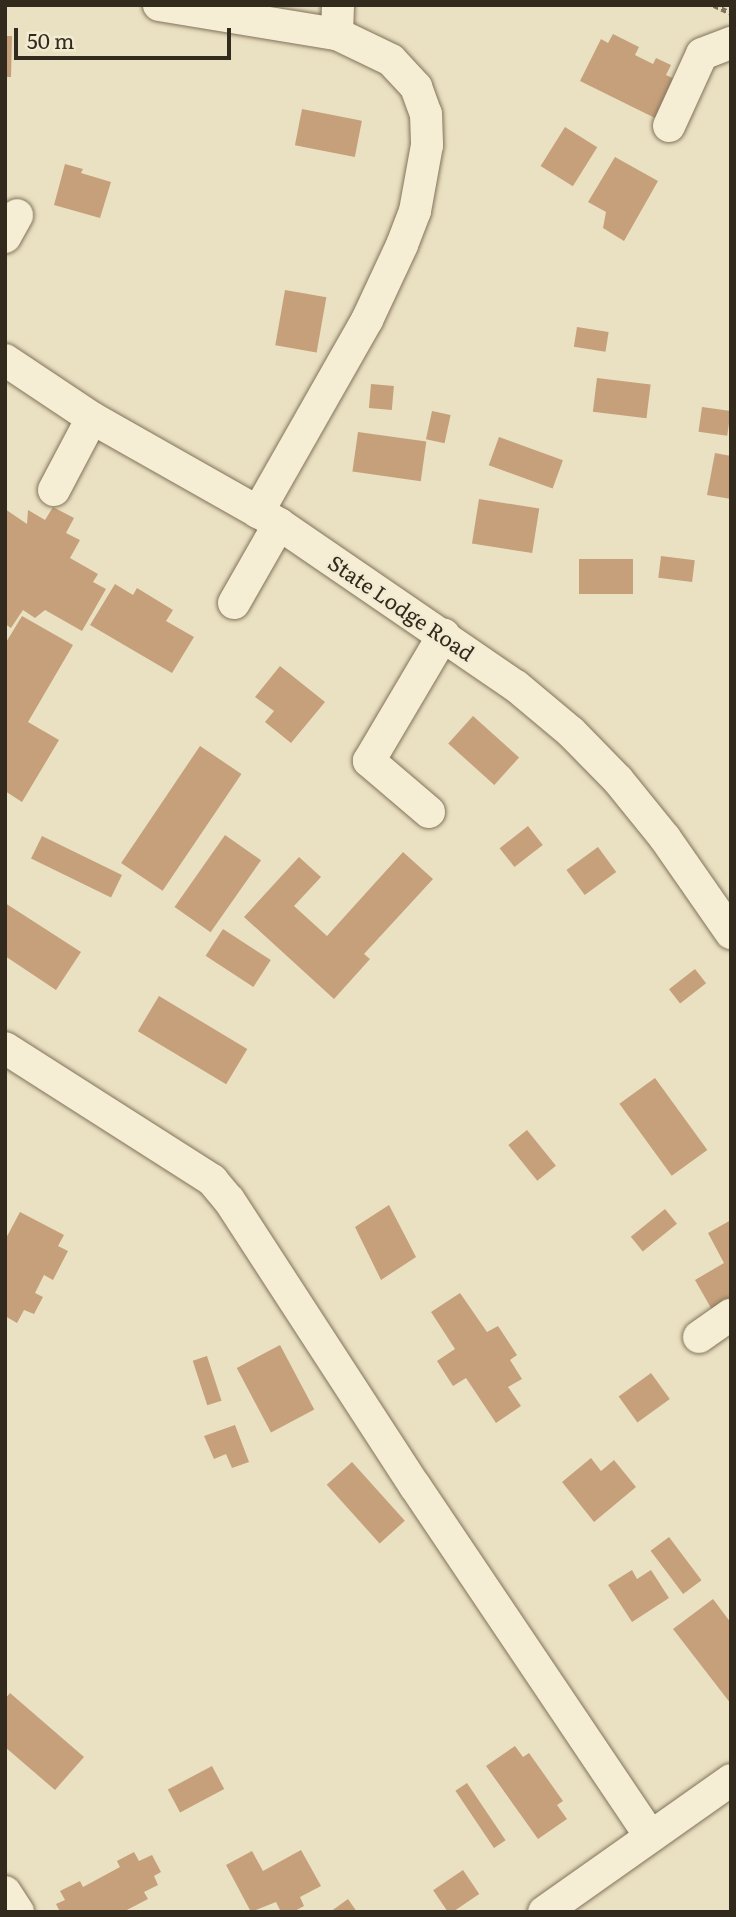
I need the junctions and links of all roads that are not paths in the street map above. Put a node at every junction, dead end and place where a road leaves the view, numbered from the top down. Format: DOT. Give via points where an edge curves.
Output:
graph roads {
  1 [pos="159,5"];
  2 [pos="337,20"];
  3 [pos="731,43"];
  4 [pos="669,126"];
  5 [pos="5,360"];
  6 [pos="92,418"];
  7 [pos="54,490"];
  8 [pos="269,518"];
  9 [pos="234,603"];
  10 [pos="444,634"];
  11 [pos="429,812"];
  12 [pos="731,933"];
  13 [pos="5,1048"];
  14 [pos="731,1315"];
  15 [pos="699,1337"];
  16 [pos="731,1780"];
  17 [pos="650,1836"];
  18 [pos="5,1892"];
  19 [pos="18,1912"];
  20 [pos="544,1912"];
  1 -- 2 [label="street"];
  2 -- 8 [label="street" via="391,60 416,87 426,114 427,145 415,211 402,245"];
  3 -- 4 [label="street" via="702,54"];
  5 -- 6 [label="street, State Lodge Road"];
  6 -- 7 [label="street"];
  6 -- 8 [label="street, State Lodge Road"];
  8 -- 9 [label="street"];
  8 -- 10 [label="street, State Lodge Road"];
  10 -- 11 [label="street" via="369,761"];
  10 -- 12 [label="street, State Lodge Road" via="571,732 618,780"];
  13 -- 17 [label="street" via="212,1180 229,1200 422,1498"];
  14 -- 15 [label="street"];
  16 -- 17 [label="street"];
  17 -- 20 [label="street"];
  18 -- 19 [label="street"];
}
